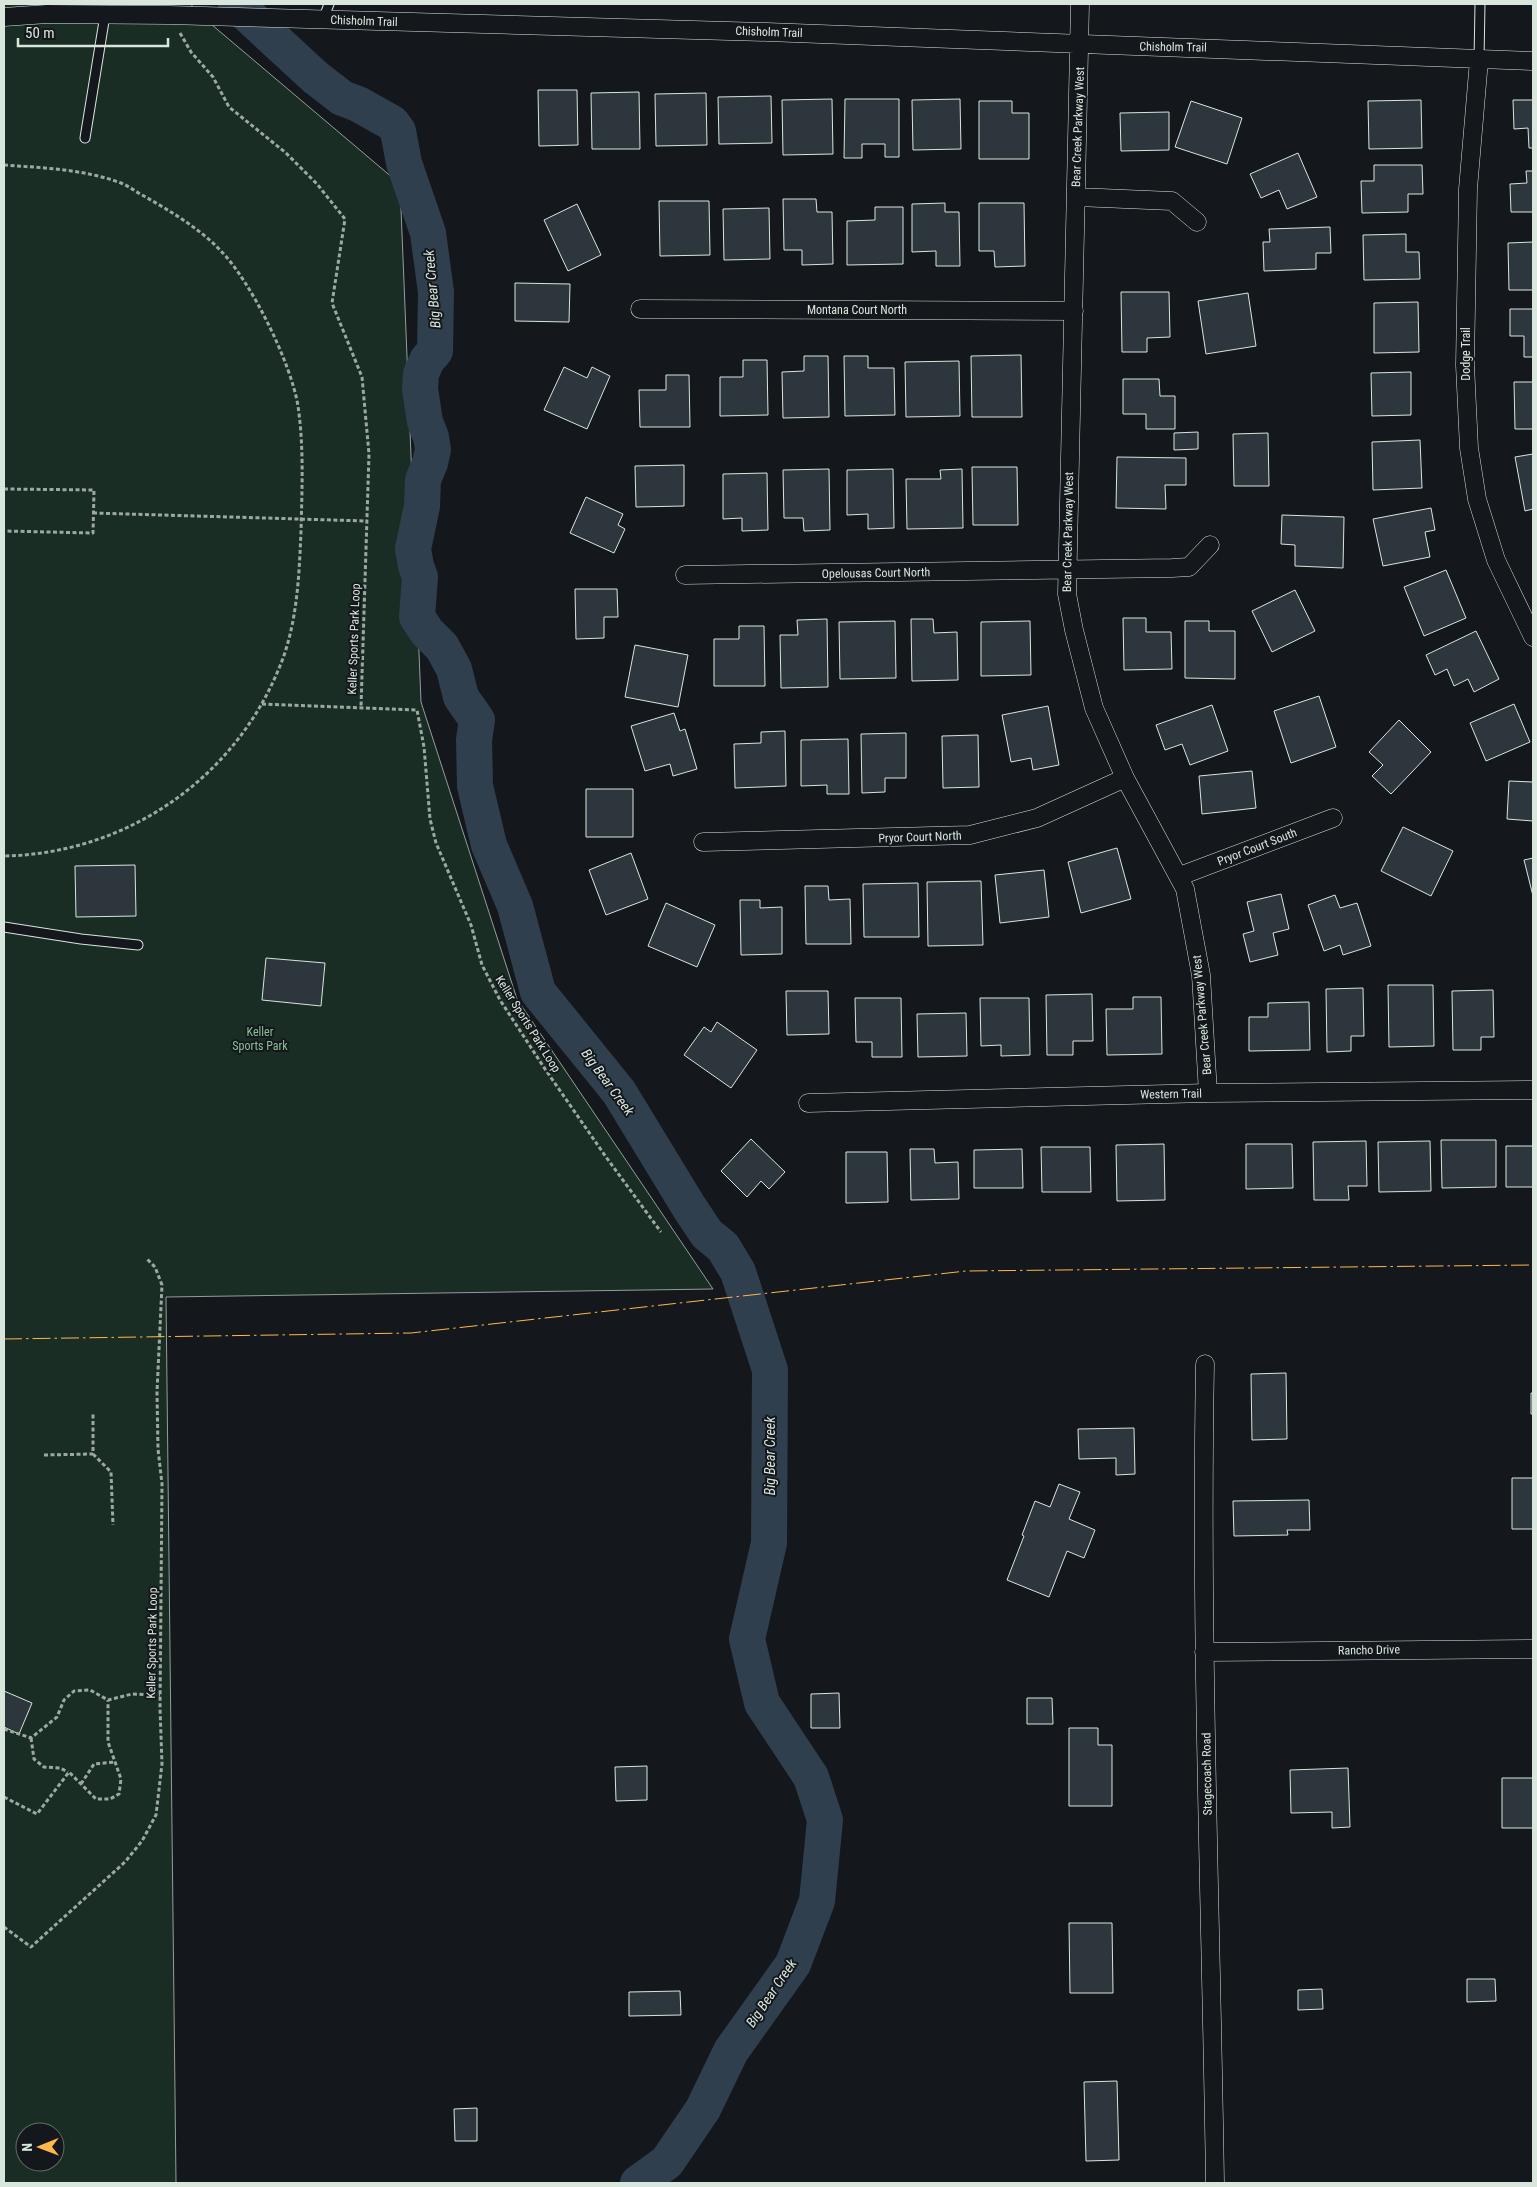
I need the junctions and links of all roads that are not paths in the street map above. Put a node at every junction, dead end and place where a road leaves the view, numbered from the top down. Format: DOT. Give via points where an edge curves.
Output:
graph roads {
  1 [pos="1080,4"];
  2 [pos="1480,4"];
  3 [pos="326,12"];
  4 [pos="105,14"];
  5 [pos="4,17"];
  6 [pos="1080,45"];
  7 [pos="1479,60"];
  8 [pos="1533,61"];
  9 [pos="85,138"];
  10 [pos="1076,197"];
  11 [pos="1197,222"];
  12 [pos="640,309"];
  13 [pos="1074,311"];
  14 [pos="1210,545"];
  15 [pos="1066,570"];
  16 [pos="685,575"];
  17 [pos="1533,637"];
  18 [pos="1126,778"];
  19 [pos="1333,818"];
  20 [pos="703,842"];
  21 [pos="1180,876"];
  22 [pos="4,927"];
  23 [pos="138,945"];
  24 [pos="1533,1090"];
  25 [pos="1208,1093"];
  26 [pos="808,1103"];
  27 [pos="1205,1364"];
  28 [pos="1533,1649"];
  29 [pos="1204,1652"];
  30 [pos="1215,2183"];
  1 -- 6 [label="street, Bear Creek Parkway West"];
  2 -- 7 [label="lane"];
  3 -- 4 [label="street, Chisholm Trail" via="277,19"];
  3 -- 6 [label="street, Chisholm Trail"];
  4 -- 5 [label="street, Chisholm Trail"];
  4 -- 9 [label="lane"];
  6 -- 7 [label="street, Chisholm Trail"];
  6 -- 10 [label="street, Bear Creek Parkway West"];
  7 -- 8 [label="street, Chisholm Trail"];
  7 -- 17 [label="street, Dodge Trail" via="1468,199 1466,365 1469,448 1477,499 1496,560"];
  10 -- 11 [label="street" via="1172,201"];
  10 -- 13 [label="street, Bear Creek Parkway West"];
  12 -- 13 [label="street, Montana Court North"];
  13 -- 15 [label="street, Bear Creek Parkway West"];
  14 -- 15 [label="street, Opelousas Court North" via="1190,567"];
  15 -- 16 [label="street, Opelousas Court North"];
  15 -- 18 [label="street, Bear Creek Parkway West" via="1074,630 1094,708"];
  18 -- 20 [label="street, Pryor Court North" via="1037,818 970,835"];
  18 -- 21 [label="street, Bear Creek Parkway West"];
  19 -- 21 [label="street, Pryor Court South"];
  21 -- 25 [label="street, Bear Creek Parkway West" via="1186,889 1201,975"];
  22 -- 23 [label="lane"];
  24 -- 25 [label="street, Western Trail"];
  25 -- 26 [label="street, Western Trail"];
  27 -- 29 [label="street, Stagecoach Road"];
  28 -- 29 [label="street, Rancho Drive"];
  29 -- 30 [label="street, Stagecoach Road"];
}
